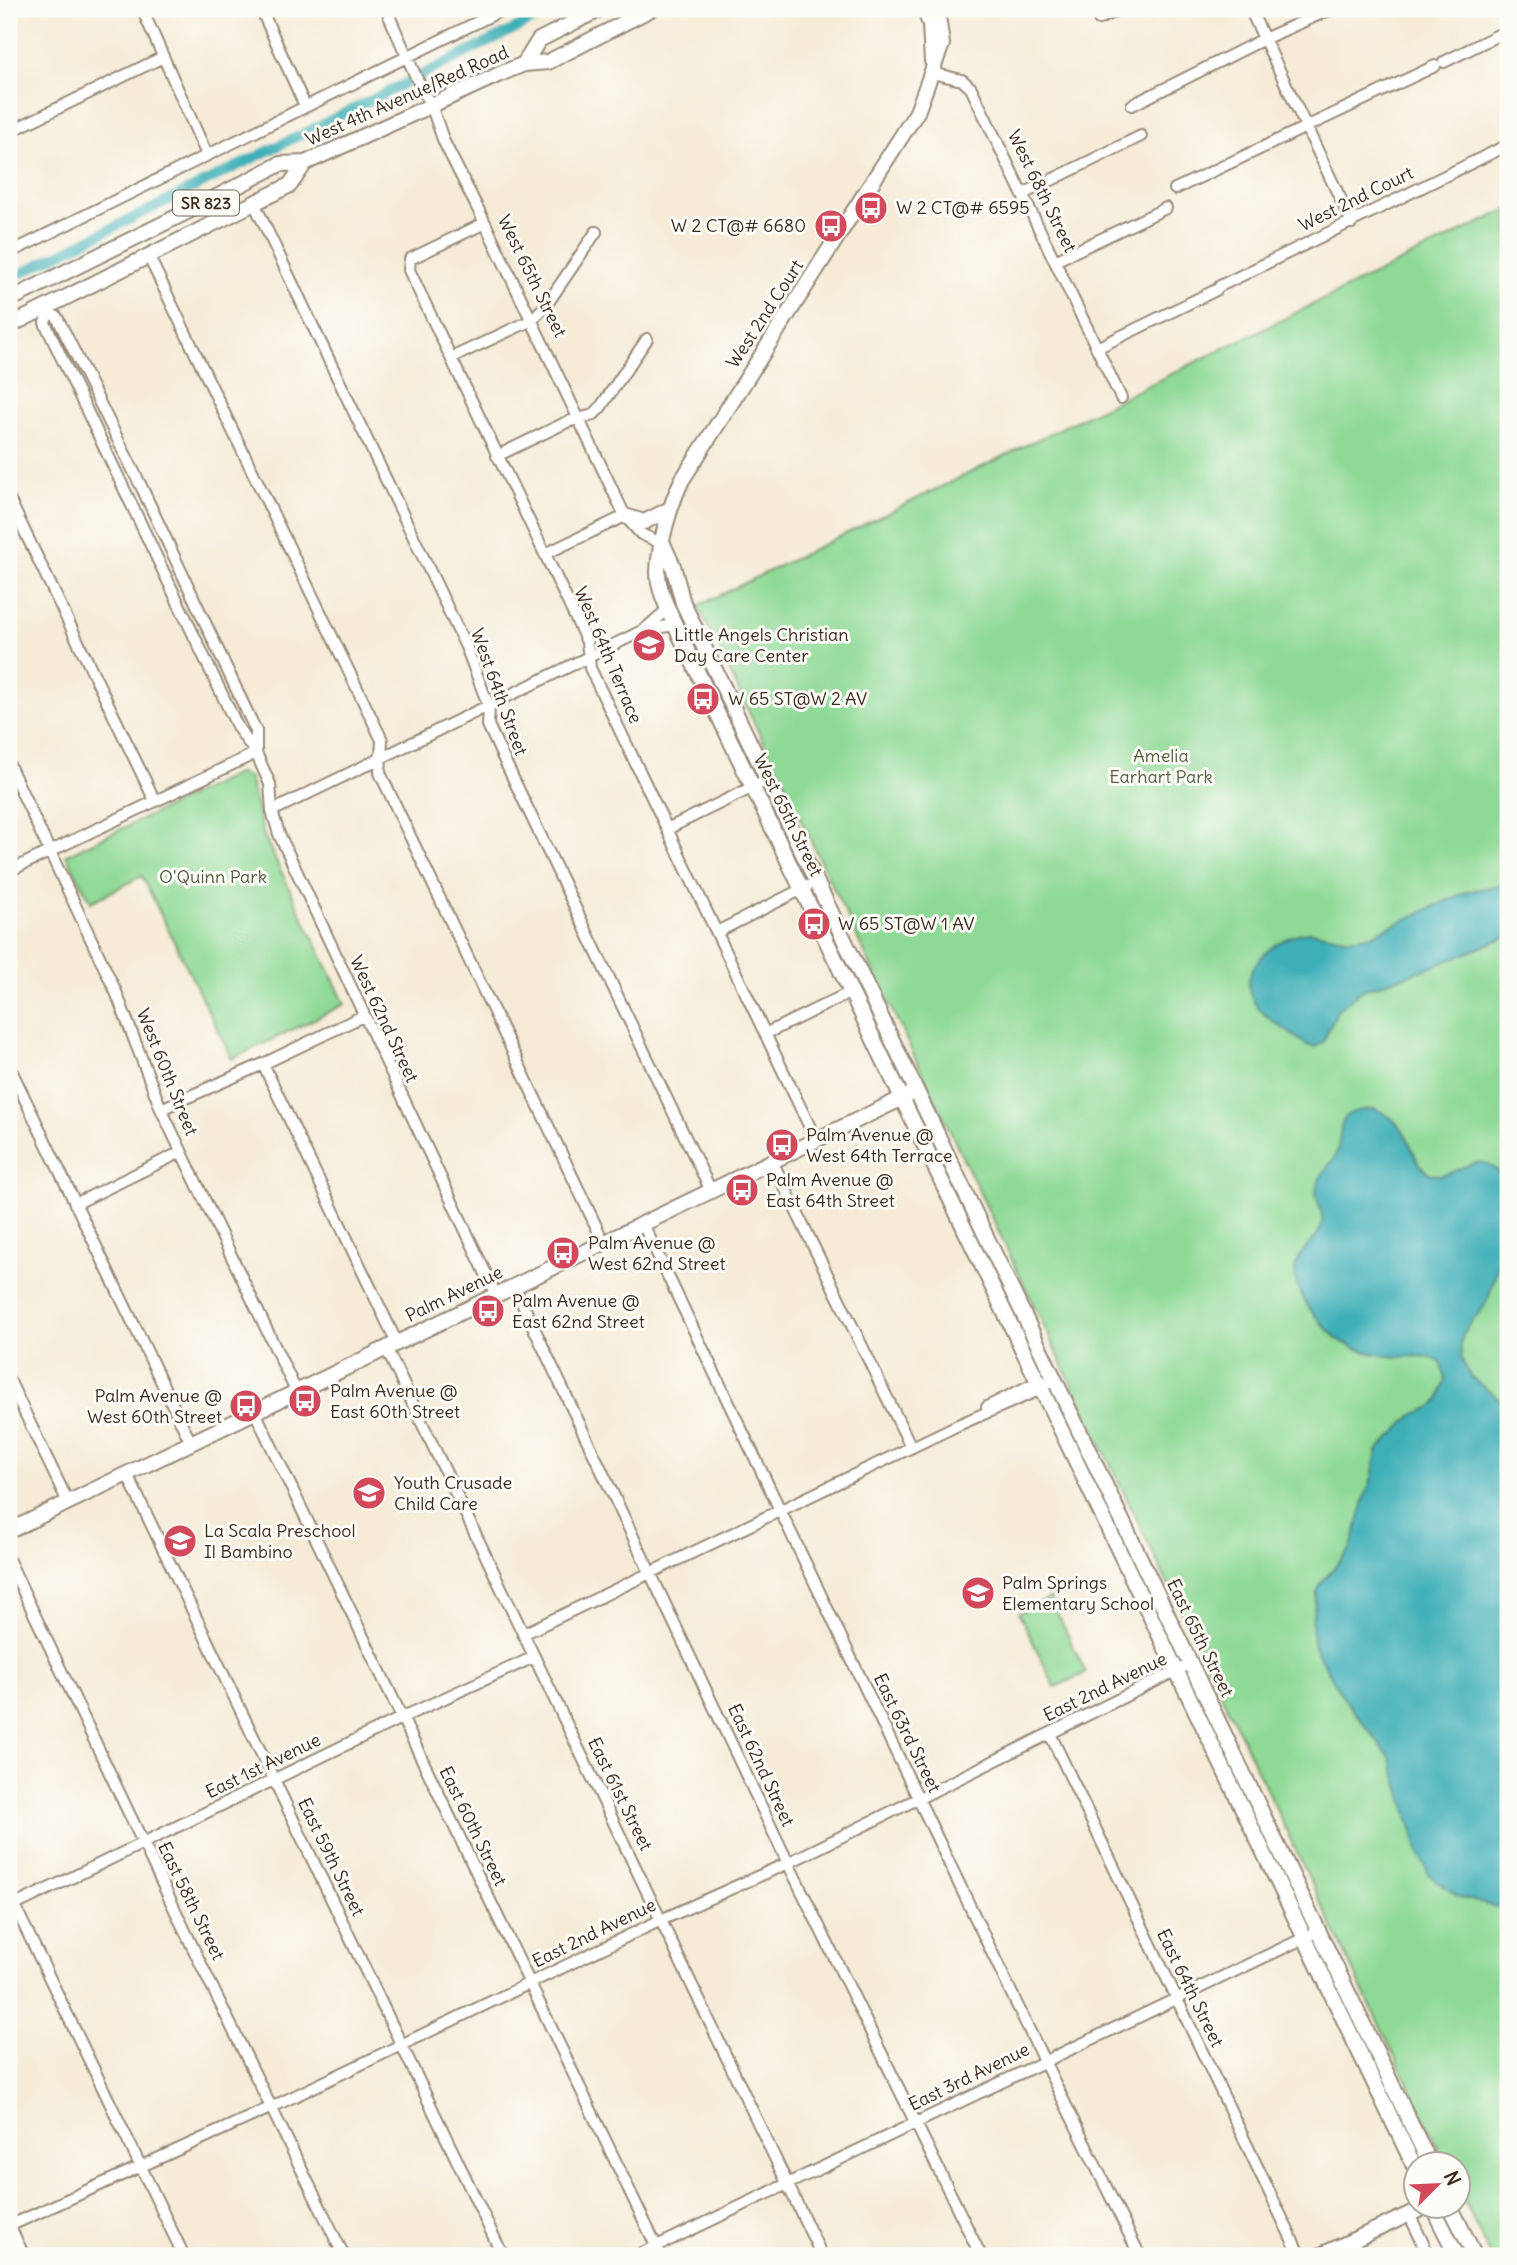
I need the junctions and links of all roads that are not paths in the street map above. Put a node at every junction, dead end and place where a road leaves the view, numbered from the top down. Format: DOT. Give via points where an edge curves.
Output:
graph roads {
  1 [pos="142,9"];
  2 [pos="261,9"];
  3 [pos="386,9"];
  4 [pos="504,9"];
  5 [pos="600,9"];
  6 [pos="651,9"];
  7 [pos="924,9"];
  8 [pos="937,9"];
  9 [pos="1119,9"];
  10 [pos="1250,9"];
  11 [pos="1331,9"];
  12 [pos="1099,19"];
  13 [pos="1508,30"];
  14 [pos="1264,39"];
  15 [pos="407,56"];
  16 [pos="163,57"];
  17 [pos="524,64"];
  18 [pos="932,73"];
  19 [pos="431,105"];
  20 [pos="1132,105"];
  21 [pos="305,106"];
  22 [pos="1306,126"];
  23 [pos="9,132"];
  24 [pos="1141,136"];
  25 [pos="1508,145"];
  26 [pos="207,155"];
  27 [pos="305,163"];
  28 [pos="1175,189"];
  29 [pos="1023,194"];
  30 [pos="205,203"];
  31 [pos="255,205"];
  32 [pos="1166,208"];
  33 [pos="485,222"];
  34 [pos="1352,223"];
  35 [pos="596,232"];
  36 [pos="108,251"];
  37 [pos="9,253"];
  38 [pos="148,255"];
  39 [pos="1055,261"];
  40 [pos="9,300"];
  41 [pos="47,310"];
  42 [pos="532,320"];
  43 [pos="9,326"];
  44 [pos="647,339"];
  45 [pos="1097,348"];
  46 [pos="451,358"];
  47 [pos="1121,398"];
  48 [pos="579,419"];
  49 [pos="497,456"];
  50 [pos="9,499"];
  51 [pos="670,509"];
  52 [pos="625,516"];
  53 [pos="663,544"];
  54 [pos="545,554"];
  55 [pos="668,610"];
  56 [pos="675,625"];
  57 [pos="644,630"];
  58 [pos="590,655"];
  59 [pos="489,707"];
  60 [pos="256,753"];
  61 [pos="381,759"];
  62 [pos="9,765"];
  63 [pos="768,779"];
  64 [pos="753,786"];
  65 [pos="155,801"];
  66 [pos="272,811"];
  67 [pos="667,829"];
  68 [pos="50,851"];
  69 [pos="9,871"];
  70 [pos="817,882"];
  71 [pos="802,889"];
  72 [pos="717,932"];
  73 [pos="851,992"];
  74 [pos="363,1016"];
  75 [pos="765,1034"];
  76 [pos="263,1064"];
  77 [pos="9,1066"];
  78 [pos="917,1091"];
  79 [pos="902,1098"];
  80 [pos="161,1109"];
  81 [pos="816,1140"];
  82 [pos="181,1152"];
  83 [pos="772,1161"];
  84 [pos="710,1191"];
  85 [pos="75,1204"];
  86 [pos="643,1224"];
  87 [pos="604,1243"];
  88 [pos="514,1286"];
  89 [pos="496,1295"];
  90 [pos="392,1345"];
  91 [pos="1054,1378"];
  92 [pos="9,1380"];
  93 [pos="1039,1385"];
  94 [pos="296,1391"];
  95 [pos="255,1412"];
  96 [pos="191,1443"];
  97 [pos="911,1447"];
  98 [pos="127,1474"];
  99 [pos="68,1502"];
  100 [pos="780,1510"];
  101 [pos="9,1531"];
  102 [pos="9,1561"];
  103 [pos="651,1572"];
  104 [pos="523,1634"];
  105 [pos="534,1657"];
  106 [pos="1191,1664"];
  107 [pos="1176,1671"];
  108 [pos="401,1718"];
  109 [pos="1050,1734"];
  110 [pos="274,1780"];
  111 [pos="919,1797"];
  112 [pos="144,1844"];
  113 [pos="788,1863"];
  114 [pos="9,1894"];
  115 [pos="11,1907"];
  116 [pos="661,1920"];
  117 [pos="1319,1931"];
  118 [pos="1304,1938"];
  119 [pos="531,1982"];
  120 [pos="1176,1998"];
  121 [pos="402,2044"];
  122 [pos="1044,2061"];
  123 [pos="272,2107"];
  124 [pos="916,2122"];
  125 [pos="1406,2150"];
  126 [pos="1423,2150"];
  127 [pos="140,2168"];
  128 [pos="787,2184"];
  129 [pos="1402,2217"];
  130 [pos="1412,2220"];
  131 [pos="1438,2220"];
  132 [pos="1457,2220"];
  133 [pos="9,2225"];
  134 [pos="658,2252"];
  135 [pos="24,2256"];
  136 [pos="184,2256"];
  137 [pos="344,2256"];
  138 [pos="503,2256"];
  139 [pos="636,2256"];
  140 [pos="822,2256"];
  141 [pos="981,2256"];
  142 [pos="1140,2256"];
  143 [pos="1300,2256"];
  144 [pos="1319,2256"];
  145 [pos="1429,2256"];
  146 [pos="1457,2256"];
  147 [pos="1475,2256"];
  1 -- 16 [label="street"];
  2 -- 21 [label="street"];
  3 -- 15 [label="street, West 65th Street"];
  4 -- 15 [label="street"];
  5 -- 17 [label="main road, West 4th Avenue/Red Road / SR 823" via="539,40"];
  6 -- 17 [label="main road, West 4th Avenue/Red Road / SR 823" via="548,62"];
  7 -- 18 [label="main road" via="930,24"];
  8 -- 18 [label="main road" via="942,44"];
  9 -- 12 [label="street"];
  10 -- 14 [label="street"];
  11 -- 14 [label="street"];
  13 -- 22 [label="street"];
  14 -- 20 [label="street"];
  14 -- 22 [label="street"];
  15 -- 19 [label="street, West 65th Street"];
  15 -- 21 [label="street"];
  16 -- 23 [label="street"];
  16 -- 26 [label="street"];
  17 -- 19 [label="main road, West 4th Avenue/Red Road / SR 823"];
  18 -- 29 [label="street, West 68th Street" via="962,80 971,88"];
  18 -- 51 [label="main road, West 2nd Court" via="917,112 682,480"];
  19 -- 27 [label="main road, West 4th Avenue/Red Road / SR 823"];
  19 -- 33 [label="street, West 65th Street" via="444,142"];
  21 -- 26 [label="street"];
  22 -- 28 [label="street"];
  22 -- 34 [label="street"];
  24 -- 29 [label="street"];
  25 -- 34 [label="street, West 2nd Court"];
  26 -- 37 [label="street"];
  27 -- 30 [label="main road, West 4th Avenue/Red Road / SR 823" via="280,163"];
  27 -- 31 [label="main road, West 4th Avenue/Red Road / SR 823" via="290,185"];
  29 -- 39 [label="street, West 68th Street"];
  30 -- 36 [label="main road, West 4th Avenue/Red Road / SR 823"];
  30 -- 38 [label="main road" via="197,216 166,232"];
  31 -- 38 [label="main road, West 4th Avenue/Red Road / SR 823"];
  31 -- 59 [label="street, West 64th Street" via="467,649"];
  32 -- 39 [label="street"];
  33 -- 42 [label="street, West 65th Street"];
  33 -- 46 [label="street, West 64th Terrace" via="410,259 409,270"];
  34 -- 45 [label="street, West 2nd Court"];
  35 -- 42 [label="street"];
  36 -- 38 [label="main road"];
  36 -- 40 [label="main road, West 4th Avenue/Red Road / SR 823"];
  38 -- 41 [label="main road, West 4th Avenue/Red Road / SR 823"];
  38 -- 61 [label="street" via="382,740"];
  39 -- 45 [label="street, West 68th Street"];
  41 -- 43 [label="main road, West 4th Avenue/Red Road / SR 823"];
  41 -- 60 [label="street, West 62nd Street" via="45,323 238,728"];
  42 -- 46 [label="street"];
  42 -- 48 [label="street, West 65th Street"];
  44 -- 48 [label="street" via="600,408"];
  45 -- 47 [label="street, West 68th Street"];
  46 -- 49 [label="street, West 64th Terrace"];
  48 -- 49 [label="street"];
  48 -- 52 [label="street, West 65th Street"];
  49 -- 54 [label="street, West 64th Terrace"];
  50 -- 65 [label="street"];
  51 -- 52 [label="main road" via="643,522"];
  51 -- 53 [label="main road, West 2nd Court"];
  52 -- 53 [label="street, West 65th Street" via="641,534"];
  52 -- 54 [label="street"];
  53 -- 55 [label="main road, West 65th Street" via="658,572"];
  53 -- 63 [label="main road, West 65th Street" via="683,603"];
  54 -- 58 [label="street, West 64th Terrace"];
  55 -- 56 [label="main road, West 65th Street"];
  55 -- 57 [label="street"];
  56 -- 57 [label="street"];
  56 -- 64 [label="main road, West 65th Street"];
  57 -- 58 [label="street"];
  58 -- 59 [label="street"];
  58 -- 67 [label="street, West 64th Terrace" via="590,668"];
  59 -- 61 [label="street"];
  59 -- 84 [label="street, West 64th Street" via="488,724 500,751"];
  60 -- 65 [label="street"];
  60 -- 66 [label="street, West 62nd Street" via="270,784"];
  61 -- 66 [label="street"];
  61 -- 87 [label="street" via="380,773"];
  62 -- 68 [label="street, West 60th Street"];
  63 -- 64 [label="street"];
  63 -- 70 [label="main road, West 65th Street"];
  64 -- 67 [label="street"];
  64 -- 71 [label="main road, West 65th Street"];
  65 -- 68 [label="street"];
  66 -- 74 [label="street, West 62nd Street"];
  67 -- 72 [label="street, West 64th Terrace"];
  68 -- 69 [label="street"];
  68 -- 80 [label="street, West 60th Street" via="116,992"];
  70 -- 71 [label="street"];
  70 -- 78 [label="main road, West 65th Street"];
  71 -- 72 [label="street"];
  71 -- 73 [label="main road, West 65th Street"];
  72 -- 75 [label="street, West 64th Terrace"];
  73 -- 75 [label="street"];
  73 -- 79 [label="main road, West 65th Street"];
  74 -- 76 [label="street"];
  74 -- 89 [label="street, West 62nd Street"];
  75 -- 81 [label="street, West 64th Terrace"];
  76 -- 80 [label="street"];
  76 -- 90 [label="street, East 61st Street"];
  77 -- 85 [label="street"];
  78 -- 79 [label="main road, Palm Avenue"];
  78 -- 91 [label="main road, East 65th Street"];
  79 -- 81 [label="main road, Palm Avenue"];
  79 -- 93 [label="main road, East 65th Street"];
  80 -- 82 [label="street, West 60th Street"];
  81 -- 83 [label="main road, Palm Avenue"];
  82 -- 85 [label="street"];
  82 -- 94 [label="street, West 60th Street"];
  83 -- 84 [label="main road, Palm Avenue"];
  83 -- 97 [label="street"];
  84 -- 86 [label="main road, Palm Avenue"];
  85 -- 96 [label="street"];
  86 -- 87 [label="main road, Palm Avenue"];
  86 -- 100 [label="street, East 63rd Street"];
  87 -- 88 [label="main road, Palm Avenue"];
  88 -- 89 [label="main road, Palm Avenue"];
  88 -- 103 [label="street, East 62nd Street"];
  89 -- 90 [label="main road, Palm Avenue"];
  90 -- 94 [label="main road, Palm Avenue"];
  90 -- 104 [label="street, East 61st Street"];
  91 -- 93 [label="street"];
  91 -- 106 [label="main road, East 65th Street"];
  92 -- 99 [label="street"];
  93 -- 97 [label="street"];
  93 -- 107 [label="main road, East 65th Street"];
  94 -- 95 [label="main road, Palm Avenue"];
  95 -- 96 [label="main road, Palm Avenue"];
  95 -- 108 [label="street, East 60th Street"];
  96 -- 98 [label="main road, Palm Avenue"];
  97 -- 100 [label="street"];
  98 -- 99 [label="main road, Palm Avenue"];
  98 -- 110 [label="street, East 59th Street"];
  99 -- 101 [label="main road, Palm Avenue"];
  100 -- 103 [label="street"];
  100 -- 111 [label="street, East 63rd Street"];
  102 -- 112 [label="street, East 58th Street"];
  103 -- 104 [label="street"];
  103 -- 113 [label="street, East 62nd Street"];
  104 -- 105 [label="street, East 61st Street"];
  105 -- 108 [label="street, East 1st Avenue"];
  105 -- 116 [label="street, East 61st Street"];
  106 -- 107 [label="street, East 2nd Avenue"];
  106 -- 117 [label="main road, East 65th Street"];
  107 -- 109 [label="street, East 2nd Avenue"];
  107 -- 118 [label="main road, East 65th Street"];
  108 -- 110 [label="street, East 1st Avenue"];
  108 -- 119 [label="street, East 60th Street"];
  109 -- 111 [label="street, East 2nd Avenue"];
  109 -- 120 [label="street, East 64th Street"];
  110 -- 112 [label="street, East 1st Avenue"];
  110 -- 121 [label="street, East 59th Street"];
  111 -- 113 [label="street, East 2nd Avenue"];
  111 -- 122 [label="street, East 63rd Street"];
  112 -- 115 [label="street, East 1st Avenue"];
  112 -- 123 [label="street, East 58th Street"];
  113 -- 116 [label="street, East 2nd Avenue"];
  113 -- 124 [label="street, East 62nd Street"];
  114 -- 115 [label="street"];
  115 -- 127 [label="street"];
  116 -- 119 [label="street, East 2nd Avenue"];
  116 -- 128 [label="street, East 61st Street"];
  117 -- 118 [label="street, East 3rd Avenue"];
  117 -- 126 [label="main road, East 65th Street"];
  118 -- 120 [label="street, East 3rd Avenue"];
  118 -- 125 [label="main road, East 65th Street"];
  119 -- 121 [label="street, East 2nd Avenue"];
  119 -- 134 [label="street, East 60th Street"];
  120 -- 122 [label="street, East 3rd Avenue"];
  120 -- 143 [label="street, East 64th Street"];
  121 -- 123 [label="street, East 2nd Avenue"];
  121 -- 138 [label="street, East 59th Street"];
  122 -- 124 [label="street, East 3rd Avenue"];
  122 -- 142 [label="street, East 63rd Street"];
  123 -- 127 [label="street, East 2nd Avenue"];
  123 -- 137 [label="street, East 58th Street"];
  124 -- 128 [label="street, East 3rd Avenue"];
  124 -- 141 [label="street, East 62nd Street"];
  127 -- 133 [label="street, East 2nd Avenue"];
  127 -- 136 [label="street"];
  128 -- 134 [label="street, East 3rd Avenue"];
  128 -- 140 [label="street, East 61st Street"];
  129 -- 144 [label="main road"];
  130 -- 145 [label="street"];
  131 -- 146 [label="main road"];
  132 -- 147 [label="main road"];
  133 -- 135 [label="street"];
  134 -- 139 [label="street, East 3rd Avenue"];
}
